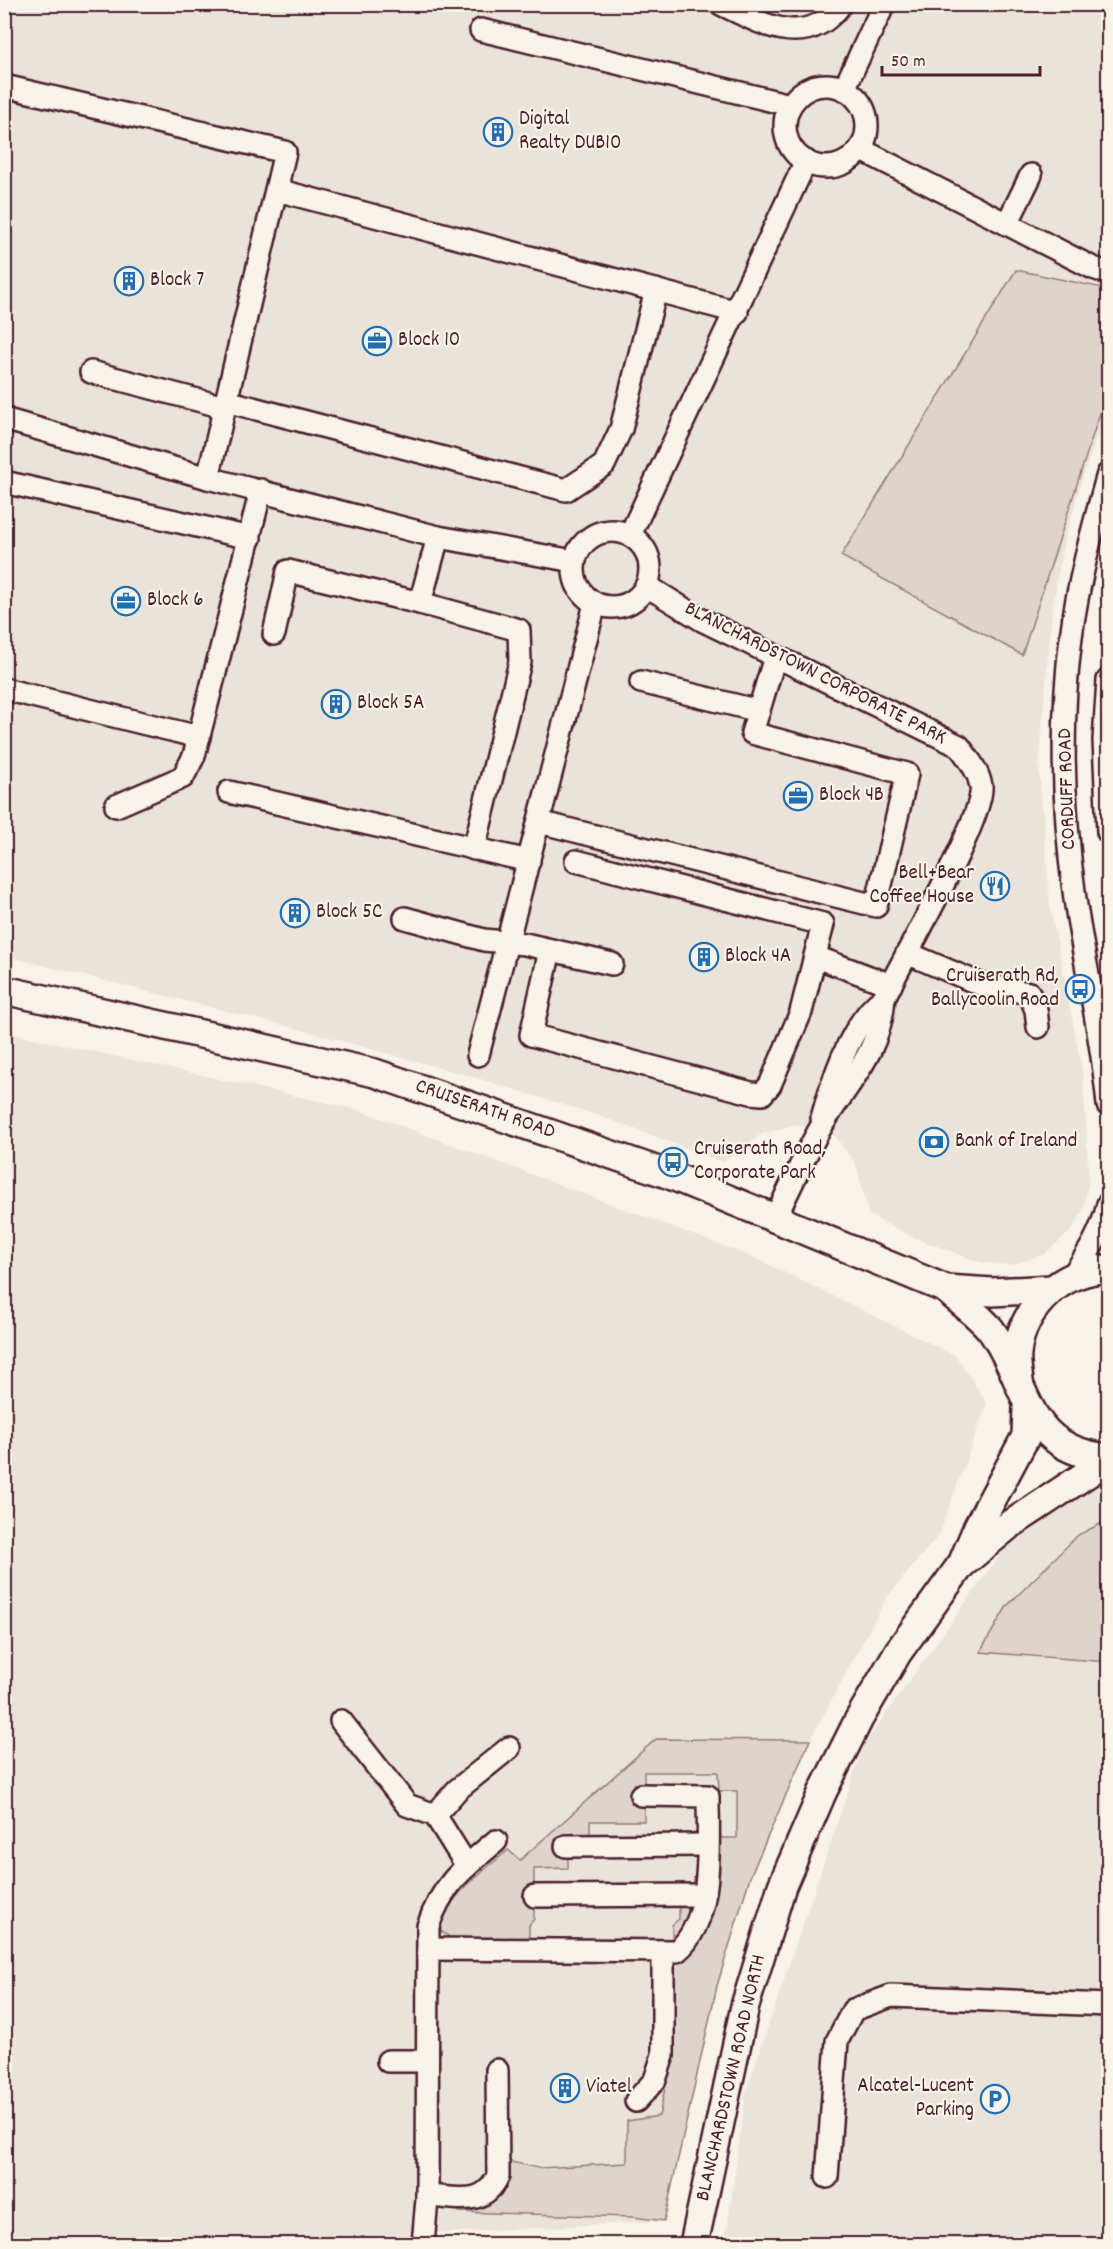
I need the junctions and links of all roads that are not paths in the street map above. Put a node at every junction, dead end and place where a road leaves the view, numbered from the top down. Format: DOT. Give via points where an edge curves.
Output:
graph roads {
  1 [pos="721,4"];
  2 [pos="841,4"];
  3 [pos="884,4"];
  4 [pos="481,30"];
  5 [pos="4,86"];
  6 [pos="844,89"];
  7 [pos="790,105"];
  8 [pos="860,149"];
  9 [pos="806,162"];
  10 [pos="1031,175"];
  11 [pos="277,190"];
  12 [pos="1008,224"];
  13 [pos="1108,273"];
  14 [pos="656,290"];
  15 [pos="737,312"];
  16 [pos="91,372"];
  17 [pos="225,404"];
  18 [pos="4,419"];
  19 [pos="1108,474"];
  20 [pos="208,478"];
  21 [pos="4,482"];
  22 [pos="261,490"];
  23 [pos="630,535"];
  24 [pos="438,537"];
  25 [pos="250,538"];
  26 [pos="574,561"];
  27 [pos="647,586"];
  28 [pos="420,603"];
  29 [pos="595,604"];
  30 [pos="274,633"];
  31 [pos="775,657"];
  32 [pos="1108,680"];
  33 [pos="641,682"];
  34 [pos="4,689"];
  35 [pos="759,711"];
  36 [pos="199,737"];
  37 [pos="229,792"];
  38 [pos="116,806"];
  39 [pos="539,822"];
  40 [pos="1108,832"];
  41 [pos="474,849"];
  42 [pos="529,861"];
  43 [pos="576,861"];
  44 [pos="405,918"];
  45 [pos="508,943"];
  46 [pos="550,950"];
  47 [pos="907,953"];
  48 [pos="816,957"];
  49 [pos="612,964"];
  50 [pos="4,990"];
  51 [pos="887,992"];
  52 [pos="1038,1027"];
  53 [pos="478,1055"];
  54 [pos="1108,1105"];
  55 [pos="1108,1204"];
  56 [pos="775,1218"];
  57 [pos="1108,1269"];
  58 [pos="1062,1283"];
  59 [pos="946,1289"];
  60 [pos="1023,1396"];
  61 [pos="1108,1459"];
  62 [pos="961,1565"];
  63 [pos="341,1721"];
  64 [pos="508,1748"];
  65 [pos="641,1795"];
  66 [pos="435,1815"];
  67 [pos="496,1841"];
  68 [pos="708,1845"];
  69 [pos="566,1846"];
  70 [pos="467,1866"];
  71 [pos="703,1895"];
  72 [pos="535,1896"];
  73 [pos="428,1949"];
  74 [pos="663,1952"];
  75 [pos="1108,2005"];
  76 [pos="388,2061"];
  77 [pos="427,2061"];
  78 [pos="497,2070"];
  79 [pos="636,2101"];
  80 [pos="827,2177"];
  81 [pos="427,2196"];
  82 [pos="423,2244"];
  83 [pos="694,2244"];
  1 -- 2 [label="street" via="760,22 798,32 818,26"];
  3 -- 6 [label="street"];
  4 -- 7 [label="street"];
  5 -- 11 [label="street" via="285,152"];
  6 -- 7 [label="street" via="815,86"];
  6 -- 8 [label="street" via="858,99 866,116 867,133"];
  7 -- 9 [label="street" via="785,126 788,141"];
  8 -- 9 [label="street" via="849,160 834,166"];
  8 -- 12 [label="street"];
  9 -- 15 [label="street"];
  10 -- 12 [label="street"];
  11 -- 14 [label="street"];
  11 -- 17 [label="street"];
  12 -- 13 [label="street"];
  14 -- 15 [label="street"];
  14 -- 17 [label="street" via="621,429 604,465 566,490"];
  15 -- 23 [label="street"];
  16 -- 17 [label="street"];
  17 -- 20 [label="street"];
  18 -- 20 [label="street"];
  19 -- 54 [label="street, CORDUFF ROAD" via="1071,635 1065,717 1067,832"];
  20 -- 22 [label="street"];
  21 -- 25 [label="street"];
  22 -- 24 [label="street"];
  22 -- 25 [label="street"];
  23 -- 26 [label="street" via="607,531 596,535 586,541"];
  23 -- 27 [label="street" via="646,552 650,575"];
  24 -- 26 [label="street"];
  24 -- 28 [label="street"];
  25 -- 36 [label="street"];
  26 -- 29 [label="street" via="578,586"];
  27 -- 29 [label="street" via="640,596 624,605"];
  27 -- 31 [label="street, BLANCHARDSTOWN CORPORATE PARK" via="702,620"];
  28 -- 30 [label="street" via="288,571"];
  28 -- 41 [label="street" via="519,630 520,662"];
  29 -- 39 [label="street"];
  31 -- 35 [label="street"];
  31 -- 47 [label="street, BLANCHARDSTOWN CORPORATE PARK" via="959,746 974,765 981,787 977,811"];
  32 -- 40 [label="street, CORDUFF ROAD" via="1104,740"];
  33 -- 35 [label="street"];
  34 -- 36 [label="street"];
  35 -- 39 [label="street" via="752,733 907,774 876,906"];
  36 -- 38 [label="street" via="183,777"];
  37 -- 41 [label="street"];
  39 -- 42 [label="street"];
  41 -- 42 [label="street"];
  42 -- 45 [label="street"];
  43 -- 48 [label="street" via="823,924"];
  44 -- 45 [label="street"];
  45 -- 46 [label="street"];
  45 -- 53 [label="street"];
  46 -- 48 [label="street" via="531,1035 762,1094 770,1085 801,1012"];
  46 -- 49 [label="street"];
  47 -- 51 [label="street, BLANCHARDSTOWN CORPORATE PARK"];
  47 -- 52 [label="street" via="981,984 1029,993"];
  48 -- 51 [label="street"];
  50 -- 56 [label="main road, CRUISERATH ROAD" via="375,1073 582,1143"];
  51 -- 56 [label="street, BLANCHARDSTOWN CORPORATE PARK" via="851,1041 831,1085 818,1132"];
  55 -- 58 [label="street" via="1091,1249"];
  56 -- 59 [label="main road, CRUISERATH ROAD"];
  57 -- 58 [label="main road, CRUISERATH ROAD" via="1096,1269"];
  58 -- 59 [label="main road, CRUISERATH ROAD" via="992,1292"];
  58 -- 60 [label="main road, BLANCHARDSTOWN ROAD NORTH" via="1036,1306 1024,1327 1017,1353"];
  59 -- 60 [label="main road, CRUISERATH ROAD" via="990,1329"];
  60 -- 61 [label="main road, CRUISERATH ROAD" via="1038,1424 1053,1438 1072,1450"];
  60 -- 62 [label="main road, BLANCHARDSTOWN ROAD NORTH" via="1026,1436"];
  61 -- 62 [label="main road, BLANCHARDSTOWN ROAD NORTH" via="1008,1526"];
  62 -- 83 [label="main road, BLANCHARDSTOWN ROAD NORTH" via="898,1652 859,1719 782,1886 745,2006"];
  63 -- 66 [label="street" via="407,1805"];
  64 -- 66 [label="street" via="457,1790"];
  65 -- 68 [label="street" via="708,1796"];
  66 -- 70 [label="street"];
  67 -- 70 [label="street"];
  68 -- 69 [label="street"];
  68 -- 71 [label="street" via="709,1872"];
  70 -- 73 [label="street" via="437,1900 428,1926"];
  71 -- 72 [label="street"];
  71 -- 74 [label="street" via="694,1934 677,1951"];
  73 -- 74 [label="street"];
  73 -- 77 [label="street"];
  74 -- 79 [label="street" via="663,2055 655,2080"];
  75 -- 80 [label="street" via="891,1996 854,2010 837,2041"];
  76 -- 77 [label="street"];
  77 -- 81 [label="street"];
  78 -- 81 [label="street" via="498,2176 493,2188 475,2199"];
  81 -- 82 [label="street"];
}
